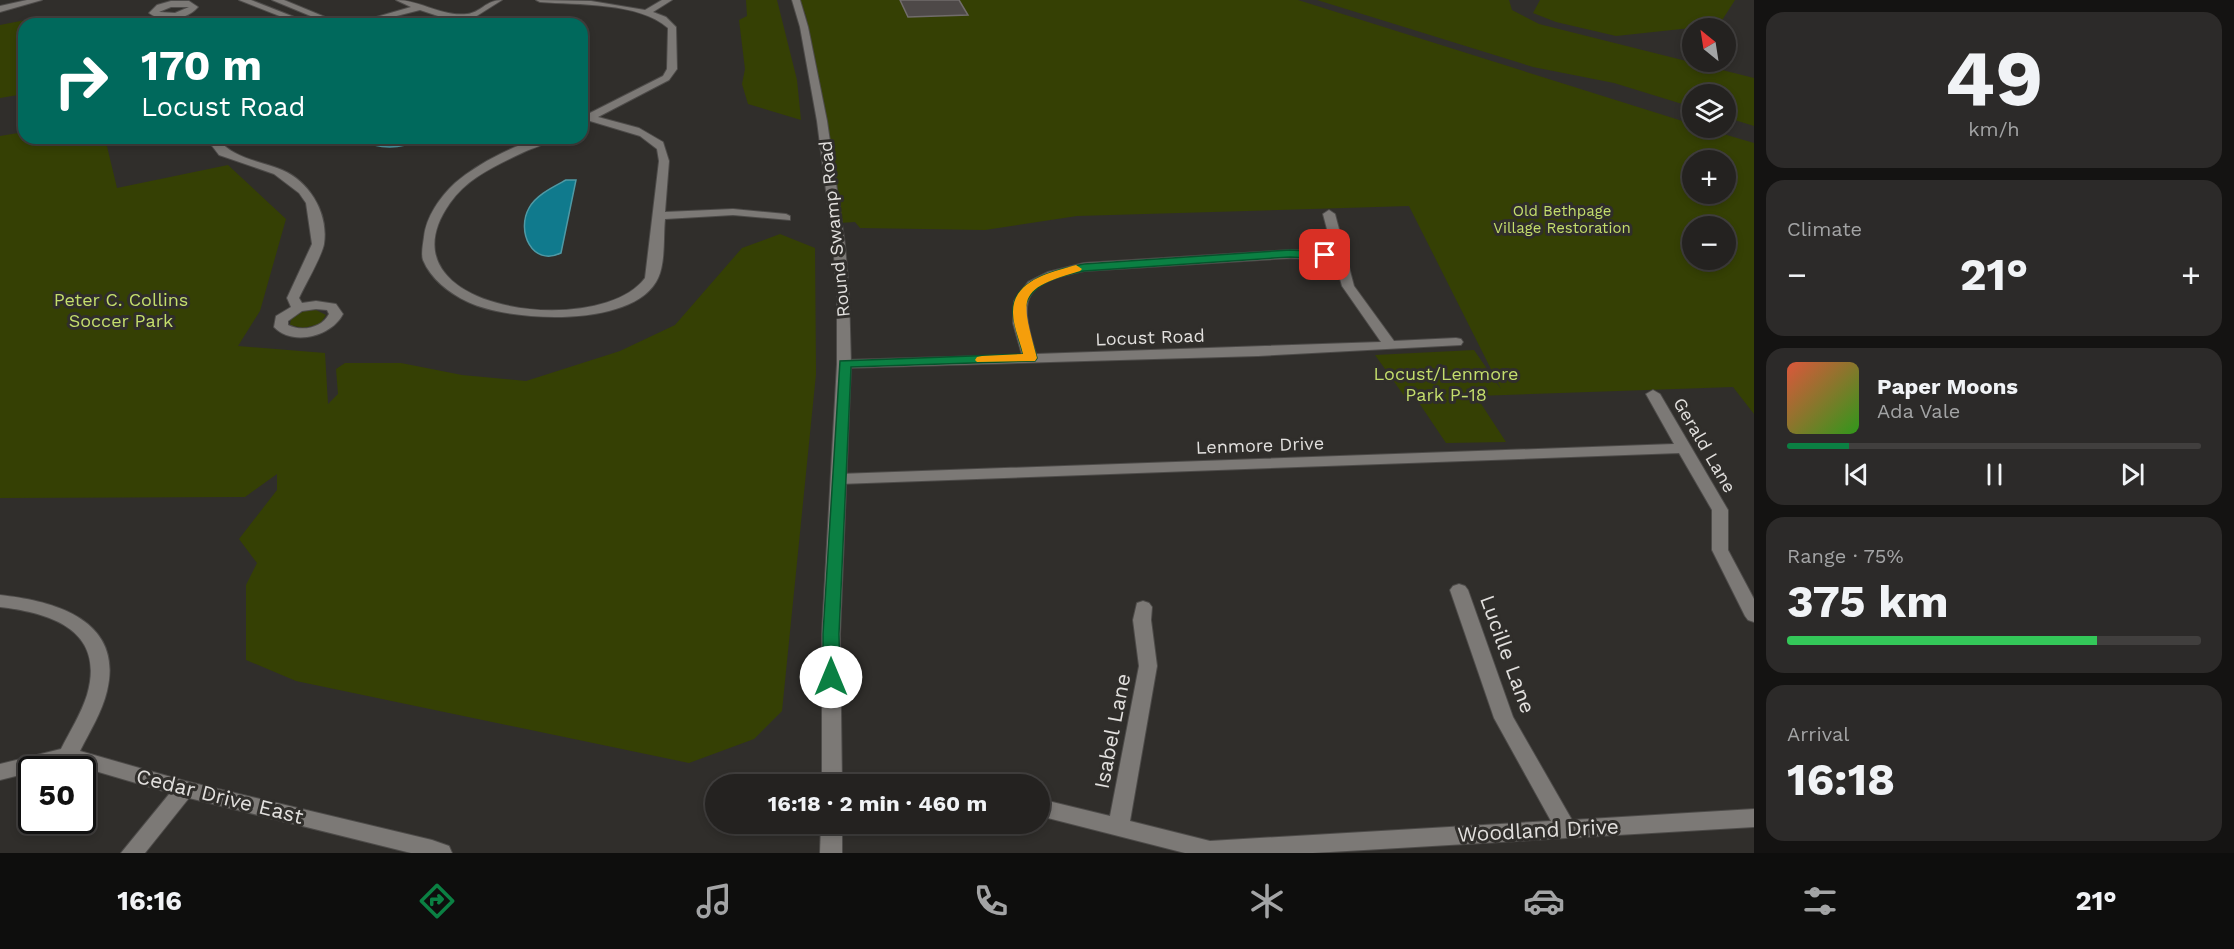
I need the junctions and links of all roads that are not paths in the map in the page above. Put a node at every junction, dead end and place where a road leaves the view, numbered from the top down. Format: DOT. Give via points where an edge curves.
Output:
graph roads {
  1 [pos="38,0"];
  2 [pos="243,0"];
  3 [pos="276,0"];
  4 [pos="400,0"];
  5 [pos="498,0"];
  6 [pos="540,0"];
  7 [pos="668,0"];
  8 [pos="796,0"];
  9 [pos="419,7"];
  10 [pos="0,9"];
  11 [pos="647,12"];
  12 [pos="470,17"];
  13 [pos="292,18"];
  14 [pos="322,18"];
  15 [pos="383,18"];
  16 [pos="588,119"];
  17 [pos="588,120"];
  18 [pos="216,144"];
  19 [pos="535,144"];
  20 [pos="1329,214"];
  21 [pos="659,216"];
  22 [pos="786,218"];
  23 [pos="1339,256"];
  24 [pos="298,308"];
  25 [pos="1456,342"];
  26 [pos="1390,345"];
  27 [pos="1030,358"];
  28 [pos="844,364"];
  29 [pos="1653,394"];
  30 [pos="1683,448"];
  31 [pos="839,479"];
  32 [pos="1459,590"];
  33 [pos="0,602"];
  34 [pos="1143,607"];
  35 [pos="1754,616"];
  36 [pos="68,756"];
  37 [pos="96,764"];
  38 [pos="18,768"];
  39 [pos="0,772"];
  40 [pos="832,774"];
  41 [pos="185,789"];
  42 [pos="1050,811"];
  43 [pos="1754,818"];
  44 [pos="1118,828"];
  45 [pos="1566,828"];
  46 [pos="832,834"];
  47 [pos="132,853"];
  48 [pos="441,853"];
  49 [pos="831,853"];
  1 -- 10 [label="street"];
  2 -- 13 [label="street"];
  3 -- 14 [label="street"];
  4 -- 9 [label="street"];
  5 -- 12 [label="street"];
  6 -- 11 [label="street"];
  7 -- 11 [label="street"];
  8 -- 28 [label="street, Round Swamp Road" via="822,121 839,246"];
  9 -- 12 [label="street"];
  9 -- 15 [label="street"];
  11 -- 16 [label="street" via="672,27 672,69 666,78"];
  17 -- 21 [label="street" via="646,135 658,143 664,160"];
  18 -- 24 [label="street" via="223,153 278,172 312,202 318,244 292,298"];
  19 -- 21 [label="street" via="468,178 444,200 426,240 426,254 430,268 464,296 522,311 567,313 623,302 651,281"];
  20 -- 23 [label="street"];
  21 -- 22 [label="street" via="733,212"];
  23 -- 26 [label="street" via="1355,297"];
  23 -- 27 [label="street" via="1290,254 1084,267 1054,274 1030,287 1020,303"];
  25 -- 26 [label="street, Locust Road"];
  26 -- 27 [label="street, Locust Road"];
  27 -- 28 [label="street, Locust Road"];
  28 -- 31 [label="street, Round Swamp Road"];
  29 -- 30 [label="street, Gerald Lane"];
  30 -- 31 [label="street, Lenmore Drive"];
  30 -- 35 [label="street, Gerald Lane" via="1720,510 1720,550"];
  31 -- 40 [label="street, Round Swamp Road" via="831,634"];
  32 -- 45 [label="street, Lucille Lane" via="1504,718"];
  33 -- 36 [label="street" via="53,610 78,623 98,653 99,684"];
  34 -- 44 [label="street, Isabel Lane" via="1149,666"];
  37 -- 41 [label="street, Cedar Drive East"];
  38 -- 39 [label="street, Cedar Drive East"];
  41 -- 47 [label="street"];
  41 -- 48 [label="street, Cedar Drive East"];
  42 -- 44 [label="street, Woodland Drive"];
  43 -- 45 [label="street, Woodland Drive"];
  44 -- 45 [label="street, Woodland Drive" via="1210,850"];
  46 -- 49 [label="street"];
}
